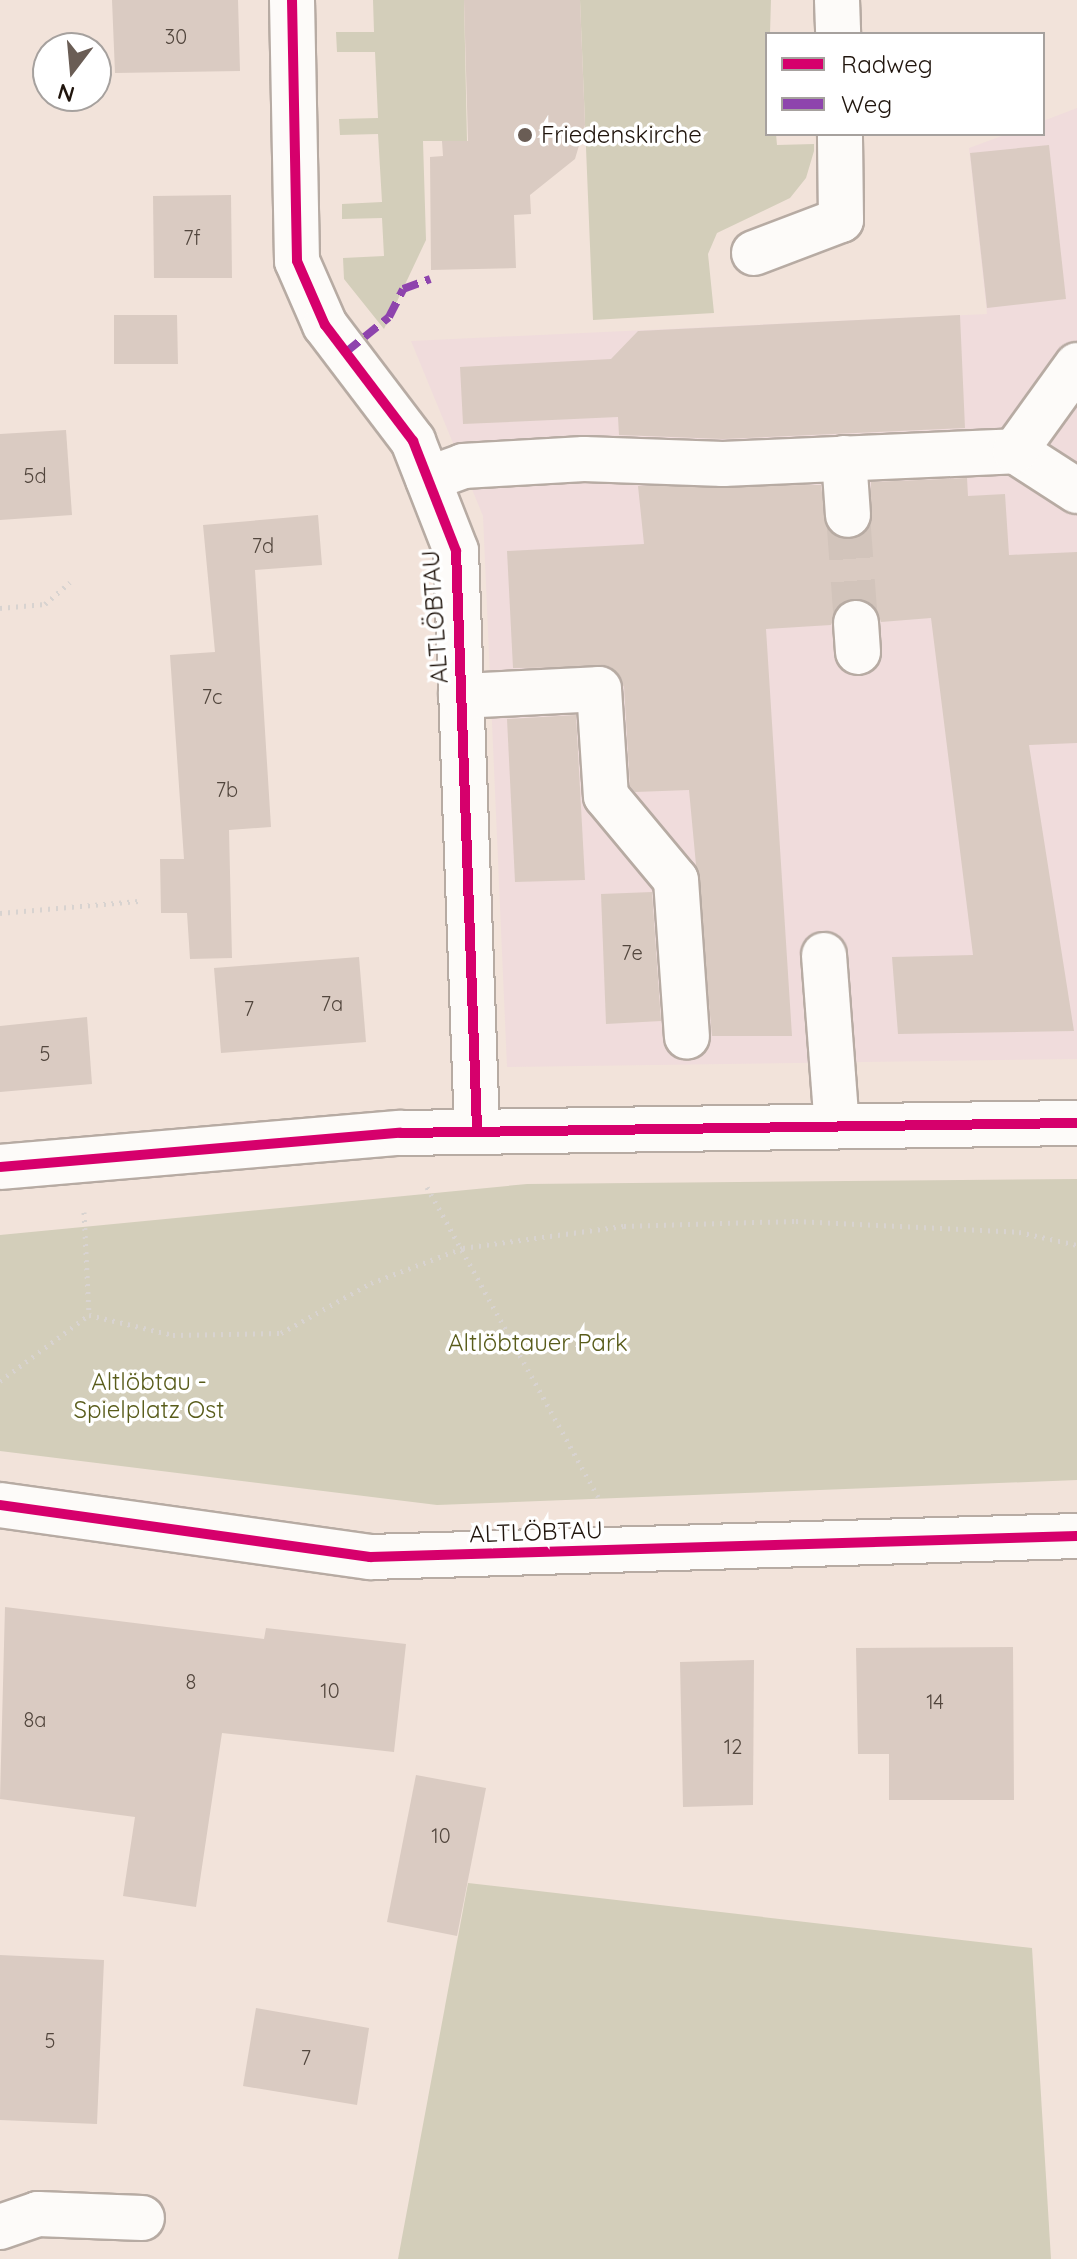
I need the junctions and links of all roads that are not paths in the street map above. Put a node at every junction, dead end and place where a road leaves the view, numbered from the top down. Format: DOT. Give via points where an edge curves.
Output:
graph roads {
  1 [pos="292,0"];
  2 [pos="837,0"];
  3 [pos="838,32"];
  4 [pos="840,136"];
  5 [pos="754,253"];
  6 [pos="1077,365"];
  7 [pos="1015,451"];
  8 [pos="844,458"];
  9 [pos="428,479"];
  10 [pos="1077,491"];
  11 [pos="848,515"];
  12 [pos="461,696"];
  13 [pos="824,955"];
  14 [pos="687,1037"];
  15 [pos="1077,1123"];
  16 [pos="837,1126"];
  17 [pos="477,1130"];
  18 [pos="0,1167"];
  19 [pos="0,1505"];
  20 [pos="1077,1536"];
  21 [pos="142,2218"];
  22 [pos="0,2227"];
  1 -- 9 [label="street, ALTLÖBTAU" via="297,261 325,325 413,441"];
  2 -- 3 [label="street"];
  4 -- 5 [label="street" via="841,220"];
  6 -- 7 [label="street"];
  7 -- 8 [label="street"];
  7 -- 10 [label="street"];
  8 -- 9 [label="street" via="723,464 584,459 463,466"];
  8 -- 11 [label="street"];
  9 -- 12 [label="street, ALTLÖBTAU" via="456,551"];
  12 -- 14 [label="street" via="599,689 606,796 676,880"];
  12 -- 17 [label="street, ALTLÖBTAU"];
  13 -- 16 [label="street"];
  15 -- 16 [label="street"];
  16 -- 17 [label="street"];
  17 -- 18 [label="street"];
  19 -- 20 [label="street, ALTLÖBTAU" via="370,1557"];
  21 -- 22 [label="street" via="38,2214"];
}
